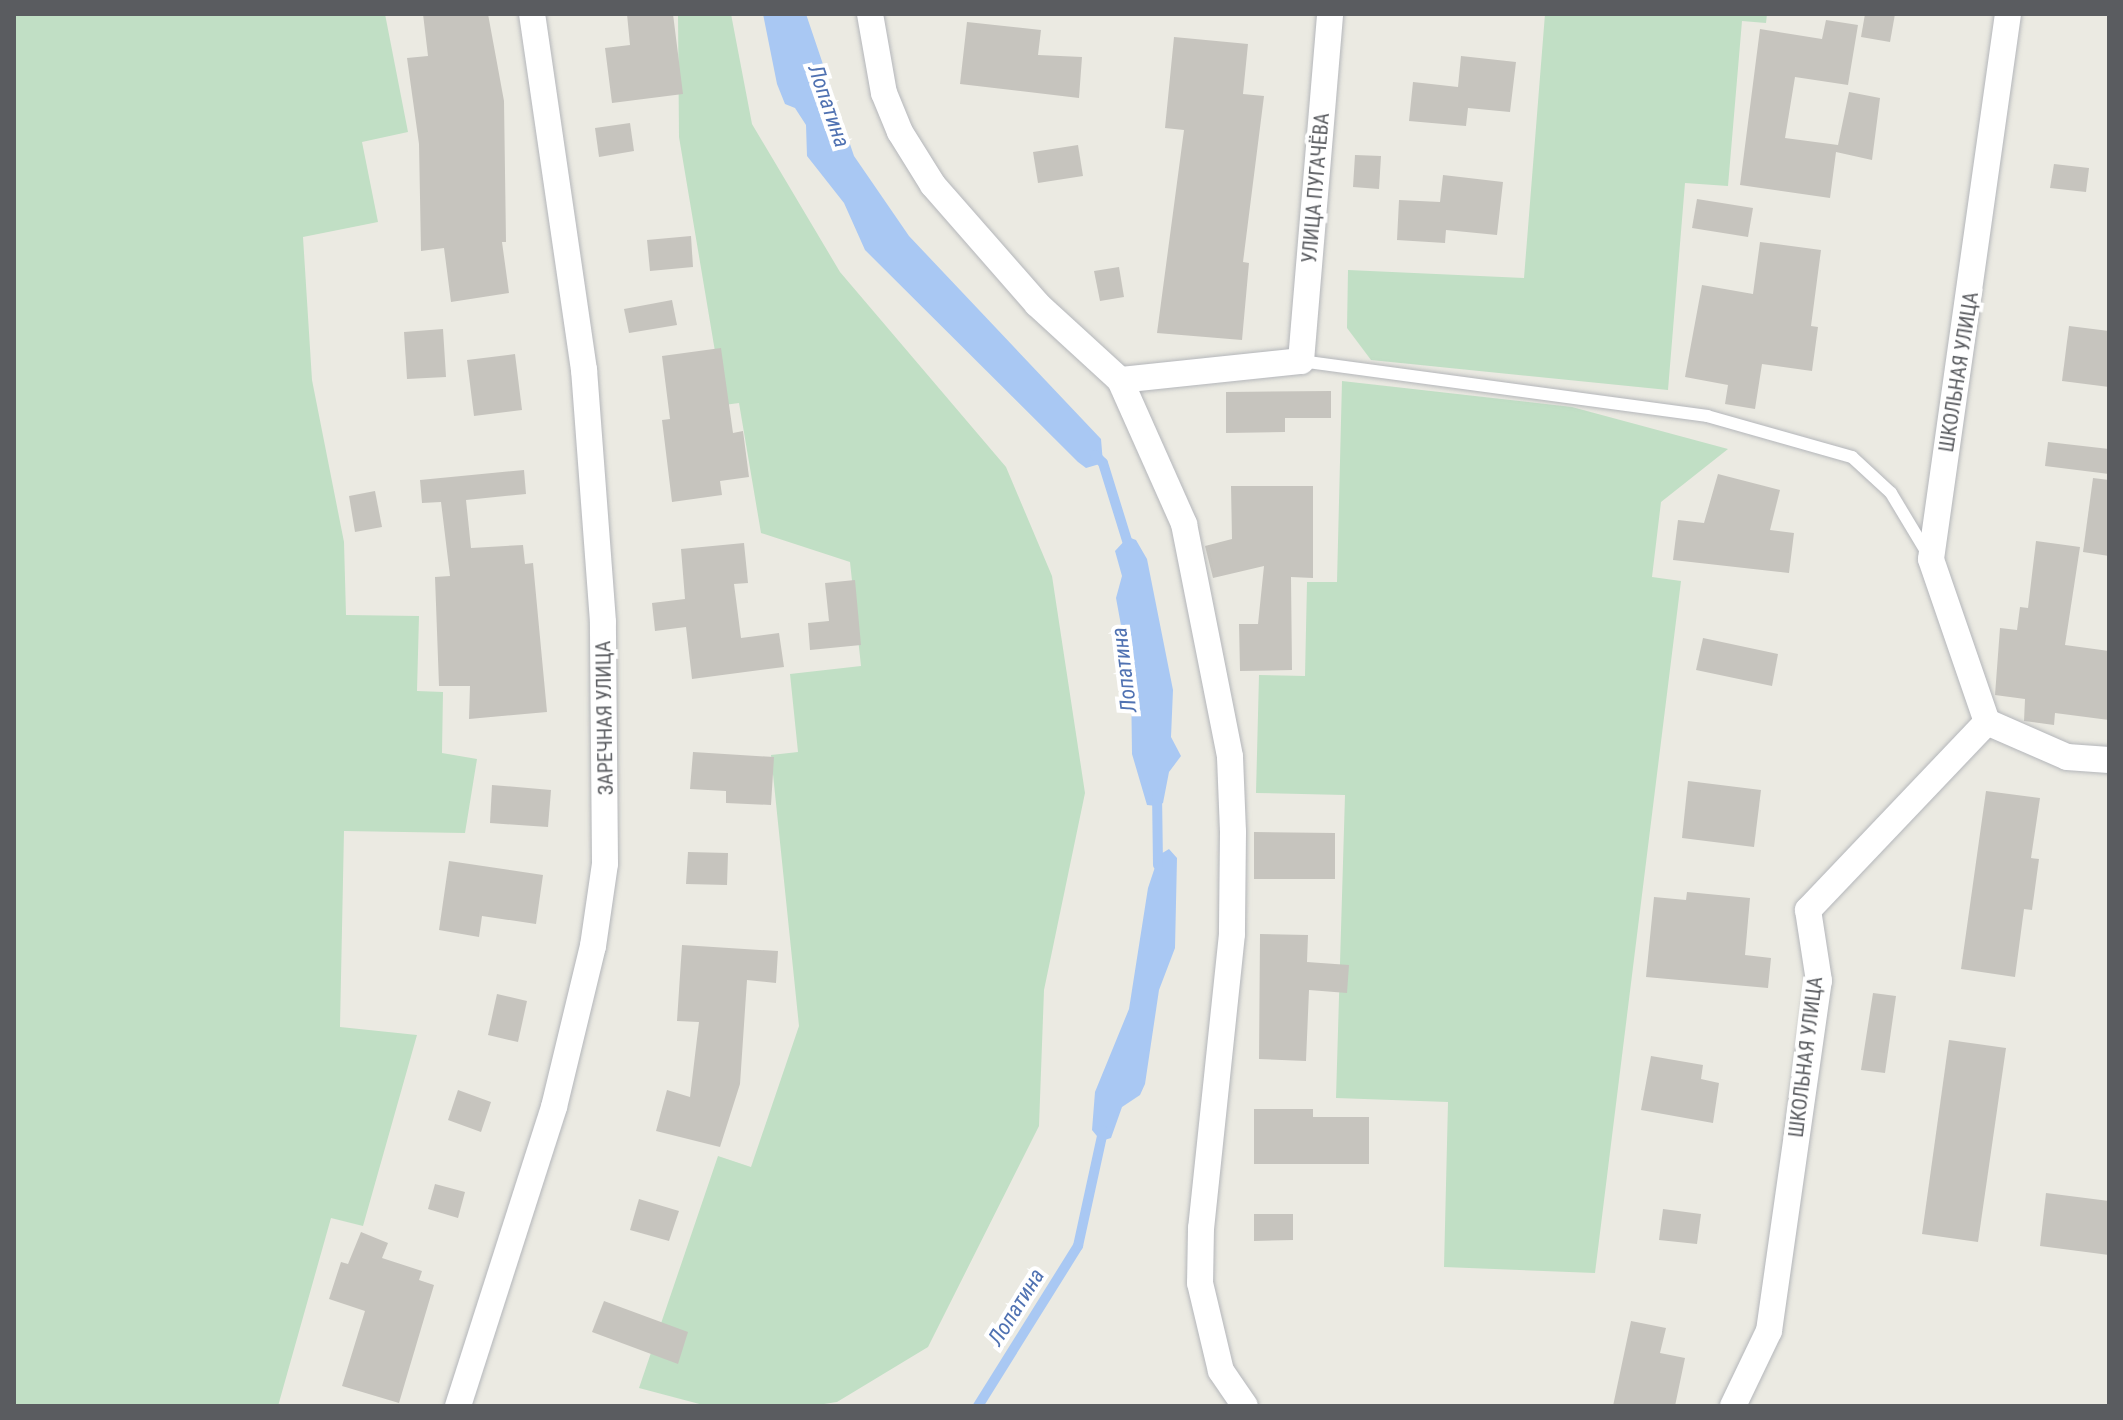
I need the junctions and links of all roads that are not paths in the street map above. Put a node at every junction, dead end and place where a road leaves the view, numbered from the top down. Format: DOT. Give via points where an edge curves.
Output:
graph roads {
  1 [pos="532,14"];
  2 [pos="870,14"];
  3 [pos="1330,14"];
  4 [pos="2008,14"];
  5 [pos="1301,361"];
  6 [pos="1120,380"];
  7 [pos="1931,559"];
  8 [pos="1987,722"];
  9 [pos="2109,760"];
  10 [pos="458,1406"];
  11 [pos="1245,1406"];
  12 [pos="1733,1406"];
  1 -- 10 [label="street, ЗАРЕЧНАЯ УЛИЦА" via="584,370 603,622 605,864 593,946 554,1107"];
  2 -- 6 [label="street" via="884,93 900,132 933,185 1037,304"];
  3 -- 5 [label="street, УЛИЦА ПУГАЧЁВА"];
  4 -- 7 [label="street, ШКОЛЬНАЯ УЛИЦА"];
  5 -- 6 [label="street"];
  5 -- 7 [label="lane" via="1707,416 1852,457 1891,493"];
  6 -- 11 [label="street" via="1184,524 1230,757 1232,934 1201,1228 1200,1283 1221,1371"];
  7 -- 8 [label="street, ШКОЛЬНАЯ УЛИЦА"];
  8 -- 9 [label="street" via="2067,757"];
  8 -- 12 [label="street, ШКОЛЬНАЯ УЛИЦА" via="1808,910 1819,981 1769,1331"];
}
